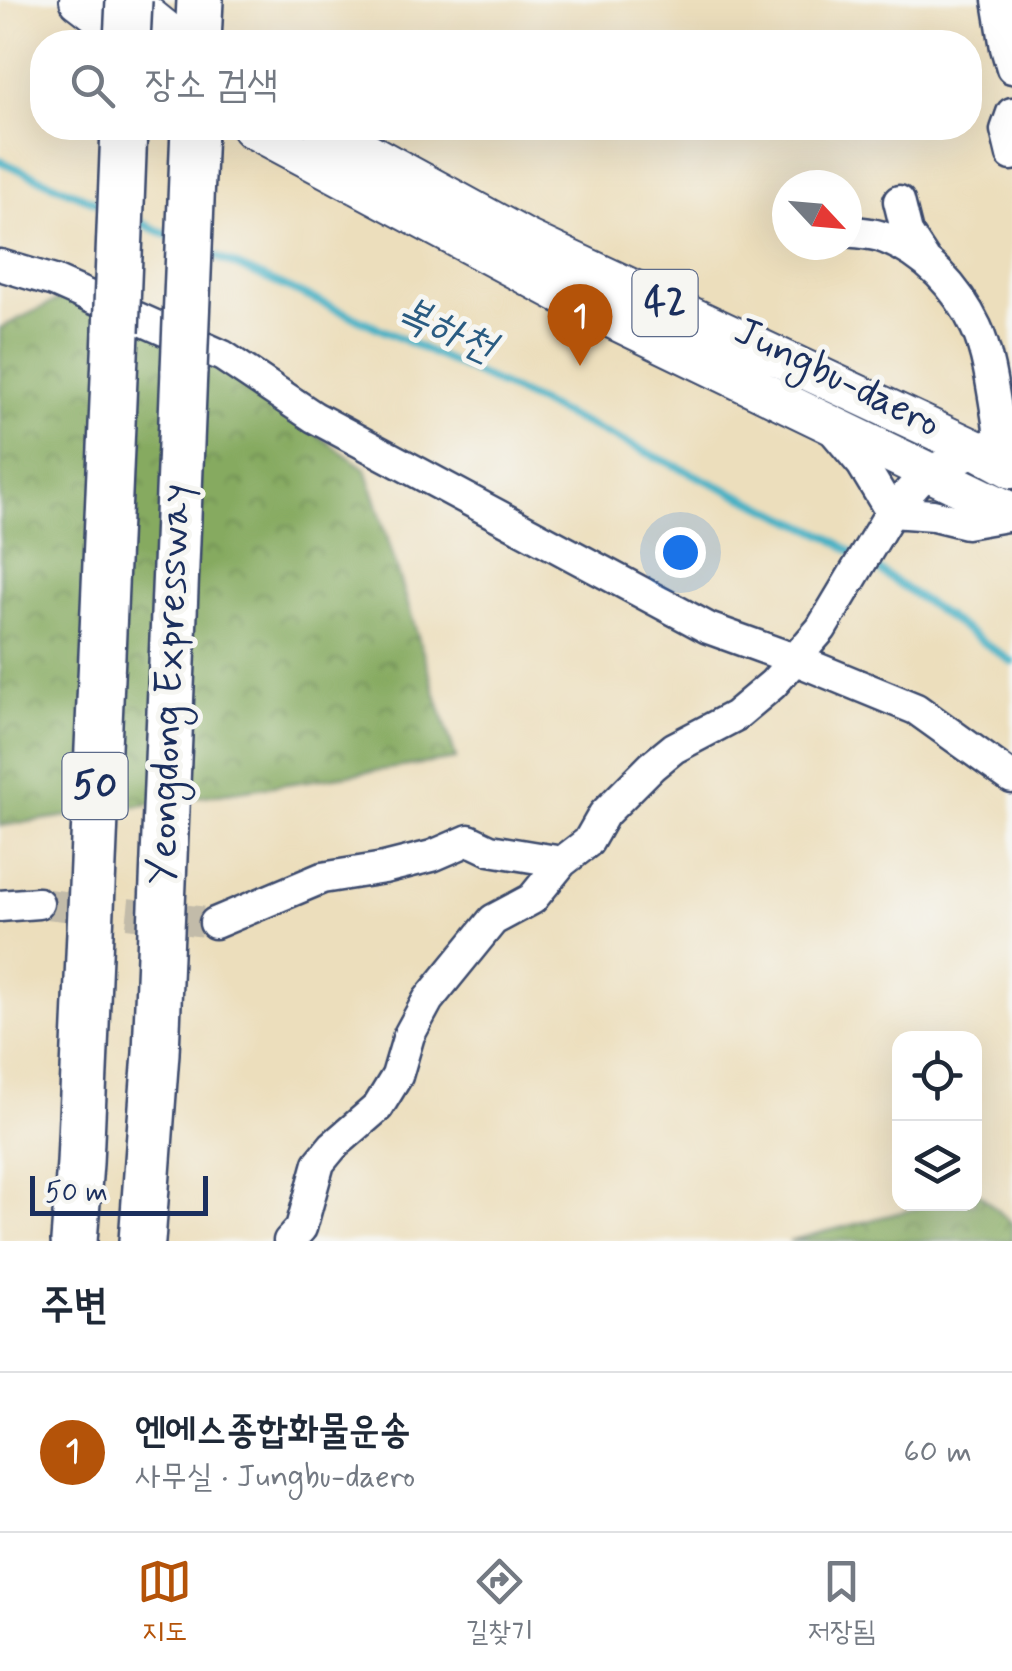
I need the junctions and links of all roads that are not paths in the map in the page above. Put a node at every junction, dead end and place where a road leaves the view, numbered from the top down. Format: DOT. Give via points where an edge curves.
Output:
graph roads {
  1 [pos="79,0"];
  2 [pos="128,0"];
  3 [pos="200,0"];
  4 [pos="998,0"];
  5 [pos="115,30"];
  6 [pos="129,30"];
  7 [pos="165,30"];
  8 [pos="199,30"];
  9 [pos="1012,68"];
  10 [pos="1012,112"];
  11 [pos="124,140"];
  12 [pos="194,140"];
  13 [pos="274,140"];
  14 [pos="344,140"];
  15 [pos="1012,155"];
  16 [pos="900,201"];
  17 [pos="862,233"];
  18 [pos="924,259"];
  19 [pos="0,265"];
  20 [pos="826,423"];
  21 [pos="1001,448"];
  22 [pos="927,472"];
  23 [pos="1012,514"];
  24 [pos="888,516"];
  25 [pos="794,659"];
  26 [pos="1012,778"];
  27 [pos="562,862"];
  28 [pos="38,904"];
  29 [pos="0,906"];
  30 [pos="216,923"];
  31 [pos="74,1241"];
  32 [pos="142,1241"];
  33 [pos="289,1241"];
  1 -- 5 [label="main road"];
  2 -- 6 [label="highway, bridge"];
  2 -- 7 [label="main road"];
  3 -- 8 [label="highway"];
  4 -- 9 [label="street"];
  10 -- 15 [label="street" via="1006,130"];
  11 -- 31 [label="highway, Yeongdong Expressway / 50, bridge"];
  12 -- 32 [label="highway, Yeongdong Expressway / 50, bridge" via="156,1053"];
  13 -- 20 [label="main road, Jungbu-daero / 42" via="576,301"];
  14 -- 21 [label="main road, Jungbu-daero / 42" via="526,238"];
  16 -- 18 [label="street" via="907,233"];
  17 -- 18 [label="street" via="882,236"];
  18 -- 21 [label="street" via="978,330"];
  19 -- 25 [label="street" via="54,281 224,356 314,416 708,628"];
  20 -- 22 [label="main road, Jungbu-daero / 42"];
  20 -- 24 [label="street" via="862,464"];
  21 -- 22 [label="street"];
  22 -- 23 [label="main road, Jungbu-daero / 42"];
  22 -- 24 [label="street"];
  23 -- 24 [label="street" via="966,522"];
  24 -- 25 [label="street" via="822,629"];
  25 -- 26 [label="street" via="916,709"];
  25 -- 27 [label="street" via="735,716 652,766 604,814 588,842"];
  27 -- 30 [label="street" via="490,850 470,840 432,856 322,878"];
  27 -- 33 [label="street" via="532,899 493,920 428,1000 378,1106 319,1163 300,1228"];
  28 -- 29 [label="street"];
}
